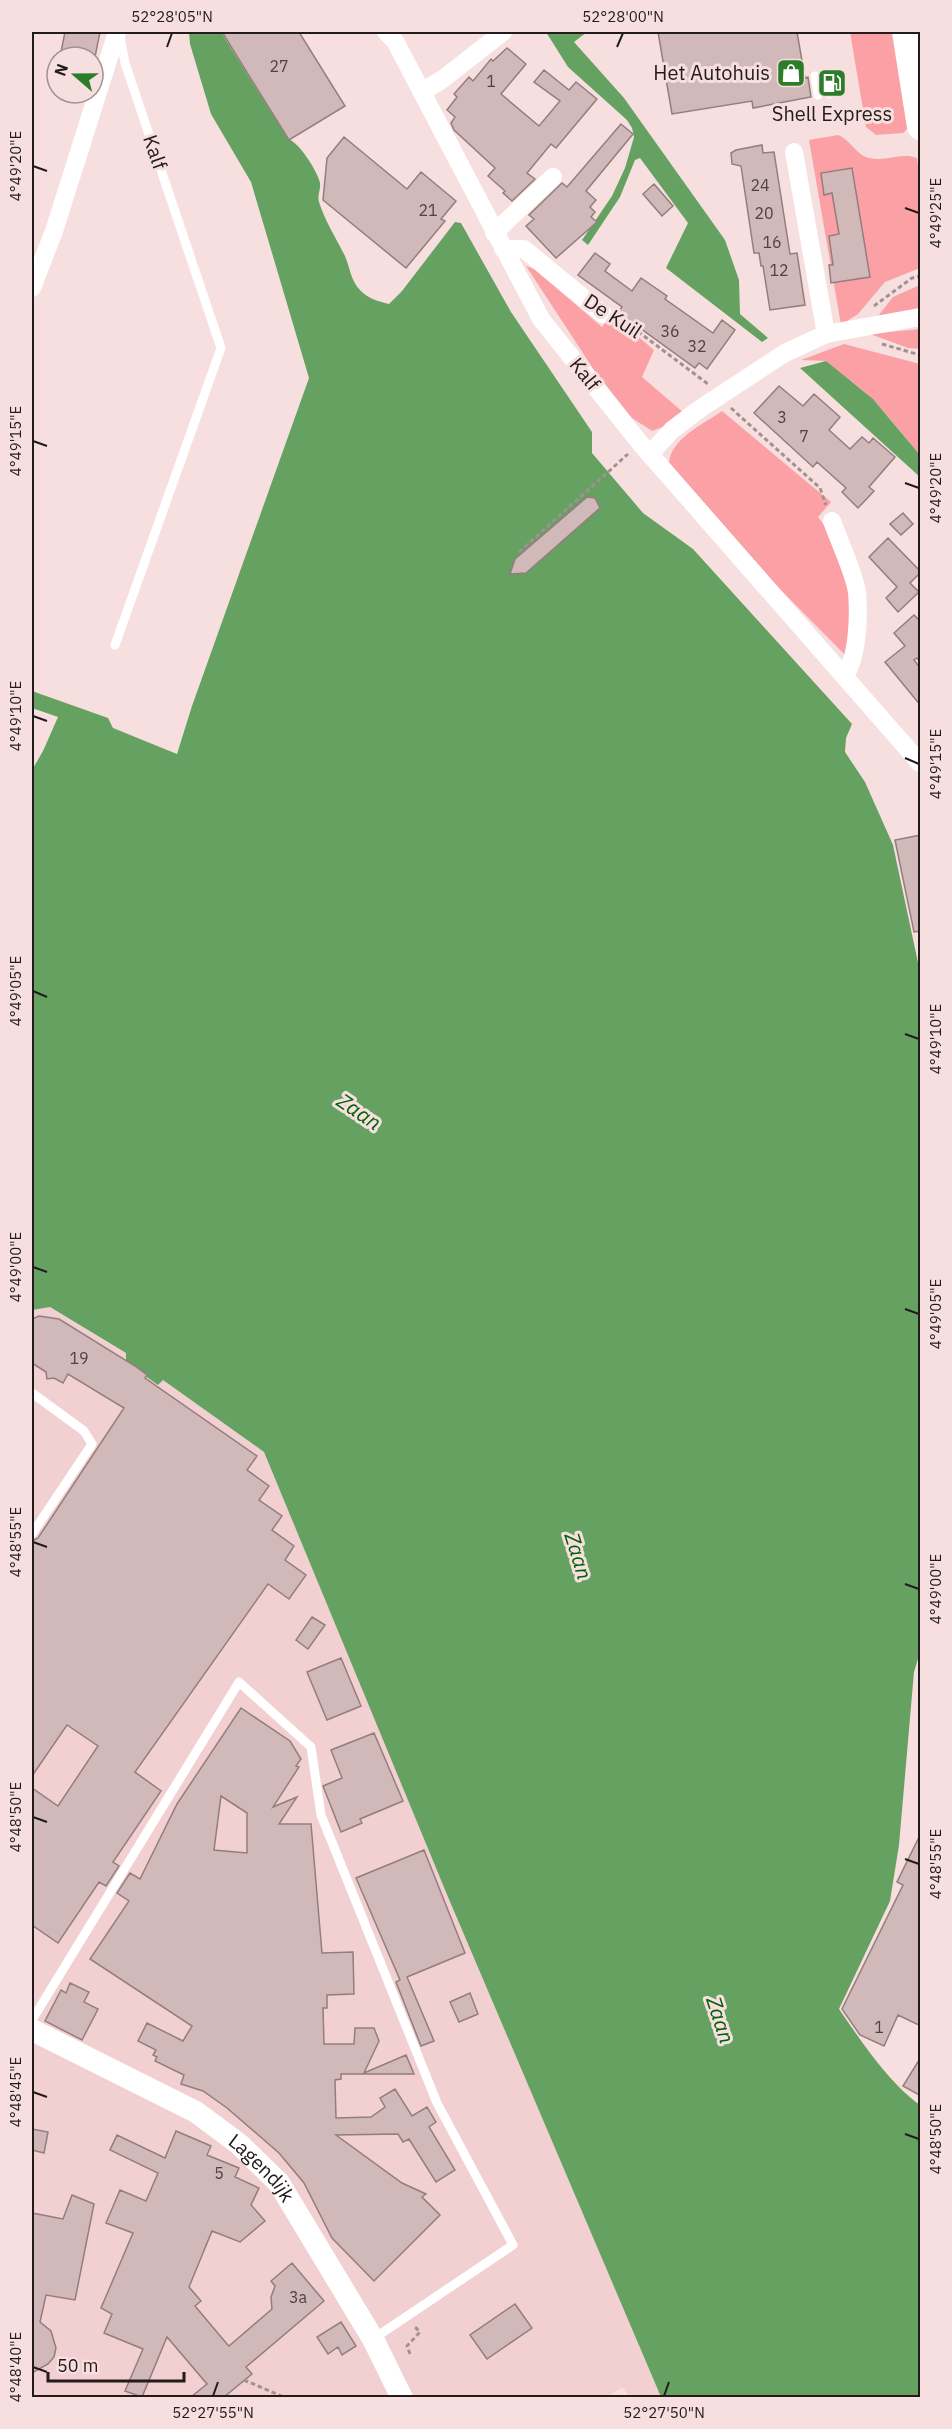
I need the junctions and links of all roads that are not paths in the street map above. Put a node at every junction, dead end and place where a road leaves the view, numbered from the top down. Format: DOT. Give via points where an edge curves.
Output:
graph roads {
  1 [pos="118,32"];
  2 [pos="386,32"];
  3 [pos="503,32"];
  4 [pos="905,32"];
  5 [pos="831,74"];
  6 [pos="815,76"];
  7 [pos="422,92"];
  8 [pos="834,93"];
  9 [pos="818,95"];
  10 [pos="921,127"];
  11 [pos="794,152"];
  12 [pos="553,177"];
  13 [pos="498,241"];
  14 [pos="32,288"];
  15 [pos="603,314"];
  16 [pos="921,317"];
  17 [pos="826,334"];
  18 [pos="645,449"];
  19 [pos="832,521"];
  20 [pos="115,645"];
  21 [pos="845,675"];
  22 [pos="921,763"];
  23 [pos="32,1393"];
  24 [pos="32,1534"];
  25 [pos="32,2020"];
  26 [pos="32,2030"];
  27 [pos="373,2339"];
  28 [pos="402,2397"];
  1 -- 14 [label="street, Kalf"];
  1 -- 20 [label="lane, Kalf" via="221,348"];
  2 -- 7 [label="street, Kalf" via="395,41"];
  3 -- 7 [label="street"];
  4 -- 10 [label="main road"];
  5 -- 8 [label="lane"];
  6 -- 9 [label="lane"];
  7 -- 13 [label="street, Kalf"];
  11 -- 17 [label="street"];
  12 -- 13 [label="street"];
  13 -- 15 [label="street, De Kuil" via="524,249"];
  13 -- 18 [label="street, Kalf" via="541,319"];
  16 -- 17 [label="street"];
  17 -- 18 [label="street" via="785,353 720,394"];
  18 -- 21 [label="street, Kalf"];
  19 -- 21 [label="street" via="857,591 852,665"];
  21 -- 22 [label="street, Kalf"];
  23 -- 24 [label="lane" via="84,1431 92,1444"];
  25 -- 27 [label="lane" via="239,1682 311,1747 321,1815 437,2103 513,2246"];
  26 -- 27 [label="street, Lagendijk" via="196,2112 239,2144 279,2183"];
  27 -- 28 [label="street, Lagendijk"];
}
